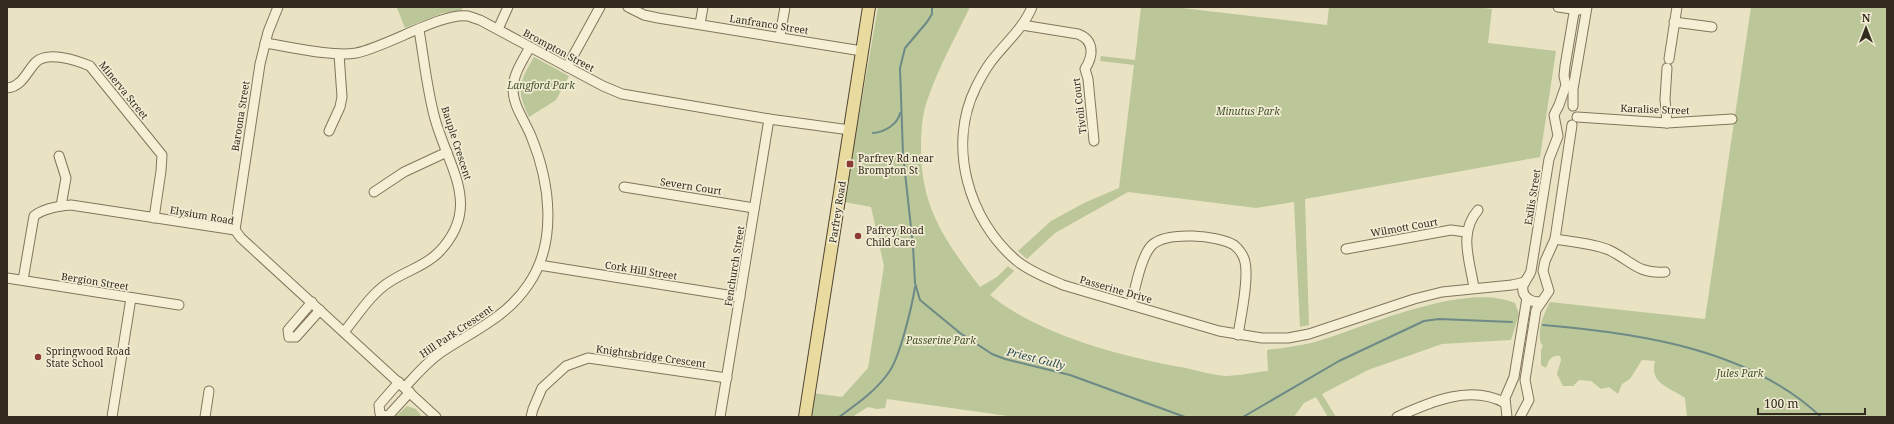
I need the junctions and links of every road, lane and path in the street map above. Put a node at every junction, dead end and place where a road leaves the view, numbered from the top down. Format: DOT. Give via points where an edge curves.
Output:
graph roads {
  1 [pos="278,7"];
  2 [pos="508,7"];
  3 [pos="600,7"];
  4 [pos="628,7"];
  5 [pos="703,7"];
  6 [pos="785,7"];
  7 [pos="869,7"];
  8 [pos="1032,7"];
  9 [pos="1558,7"];
  10 [pos="1677,7"];
  11 [pos="1575,8"];
  12 [pos="1587,9"];
  13 [pos="1674,22"];
  14 [pos="700,24"];
  15 [pos="1022,25"];
  16 [pos="1712,27"];
  17 [pos="498,29"];
  18 [pos="419,30"];
  19 [pos="780,36"];
  20 [pos="265,43"];
  21 [pos="530,47"];
  22 [pos="862,51"];
  23 [pos="339,54"];
  24 [pos="567,67"];
  25 [pos="7,88"];
  26 [pos="1559,106"];
  27 [pos="1573,106"];
  28 [pos="768,119"];
  29 [pos="1732,119"];
  30 [pos="1556,121"];
  31 [pos="1575,121"];
  32 [pos="1667,123"];
  33 [pos="850,130"];
  34 [pos="329,131"];
  35 [pos="1094,141"];
  36 [pos="447,152"];
  37 [pos="59,156"];
  38 [pos="624,187"];
  39 [pos="374,192"];
  40 [pos="61,206"];
  41 [pos="754,208"];
  42 [pos="1478,210"];
  43 [pos="154,218"];
  44 [pos="235,230"];
  45 [pos="1466,232"];
  46 [pos="1555,239"];
  47 [pos="1346,249"];
  48 [pos="539,265"];
  49 [pos="1665,272"];
  50 [pos="7,278"];
  51 [pos="1545,279"];
  52 [pos="23,280"];
  53 [pos="1527,280"];
  54 [pos="1495,287"];
  55 [pos="1474,288"];
  56 [pos="1525,296"];
  57 [pos="740,297"];
  58 [pos="131,298"];
  59 [pos="1542,301"];
  60 [pos="312,302"];
  61 [pos="179,305"];
  62 [pos="1131,305"];
  63 [pos="320,310"];
  64 [pos="344,332"];
  65 [pos="1238,335"];
  66 [pos="727,378"];
  67 [pos="405,387"];
  68 [pos="209,391"];
  69 [pos="1527,393"];
  70 [pos="1507,398"];
  71 [pos="418,399"];
  72 [pos="1521,414"];
  73 [pos="112,417"];
  74 [pos="205,417"];
  75 [pos="428,417"];
  76 [pos="436,417"];
  77 [pos="531,417"];
  78 [pos="720,417"];
  79 [pos="805,417"];
  80 [pos="1397,417"];
  81 [pos="1508,417"];
  1 -- 20 [label="street, Baroona Street"];
  2 -- 17 [label="street"];
  3 -- 24 [label="street"];
  4 -- 14 [label="street, Lanfranco Street" via="644,15"];
  5 -- 14 [label="street"];
  6 -- 19 [label="street"];
  7 -- 22 [label="main road, Parfrey Road"];
  8 -- 15 [label="street, Passerine Drive"];
  9 -- 11 [label="street"];
  10 -- 13 [label="street"];
  11 -- 12 [label="street"];
  11 -- 26 [label="street, Exilis Street" via="1565,66 1566,85"];
  12 -- 27 [label="street"];
  13 -- 16 [label="street"];
  13 -- 32 [label="street" via="1665,99"];
  14 -- 19 [label="street, Lanfranco Street"];
  15 -- 35 [label="street, Tivoli Court" via="1085,36 1090,41 1092,47 1085,69"];
  15 -- 62 [label="street, Passerine Drive" via="989,64 976,88 967,113 963,139 964,168 970,191 989,231 1018,262 1063,285"];
  17 -- 18 [label="street, Brompton Street" via="468,16 444,19"];
  17 -- 21 [label="street, Brompton Street"];
  18 -- 23 [label="street, Brompton Street" via="376,48"];
  18 -- 36 [label="street, Bauple Crescent" via="435,119"];
  19 -- 22 [label="street, Lanfranco Street"];
  20 -- 23 [label="street, Brompton Street"];
  20 -- 44 [label="street, Baroona Street"];
  21 -- 24 [label="street, Brompton Street"];
  21 -- 48 [label="street, Hill Park Crescent" via="514,77 513,90 516,106 541,162 547,190 548,213"];
  22 -- 33 [label="main road, Parfrey Road"];
  23 -- 34 [label="street" via="342,97"];
  24 -- 28 [label="street, Brompton Street" via="622,94"];
  25 -- 43 [label="street, Minerva Street" via="19,83 37,61 47,57 90,66 162,155"];
  26 -- 27 [label="street"];
  26 -- 30 [label="street, Exilis Street" via="1555,111"];
  27 -- 31 [label="street" via="1577,111"];
  28 -- 33 [label="street, Brompton Street"];
  28 -- 41 [label="street, Fenchurch Street"];
  29 -- 32 [label="street, Karalise Street"];
  30 -- 31 [label="street" via="1562,126"];
  30 -- 53 [label="street, Exilis Street" via="1558,136 1549,159"];
  31 -- 32 [label="street, Karalise Street"];
  31 -- 46 [label="street"];
  33 -- 79 [label="main road, Parfrey Road"];
  36 -- 39 [label="street" via="415,166"];
  36 -- 64 [label="street, Bauple Crescent" via="461,194 461,208 456,228 437,254 390,281"];
  37 -- 40 [label="street" via="66,178"];
  38 -- 41 [label="street, Severn Court"];
  40 -- 43 [label="street, Elysium Road" via="71,205"];
  40 -- 52 [label="street, Elysium Road" via="41,211 34,216"];
  41 -- 57 [label="street, Fenchurch Street"];
  42 -- 45 [label="street"];
  43 -- 44 [label="street, Elysium Road"];
  44 -- 60 [label="street, Elysium Road"];
  45 -- 47 [label="street, Wilmott Court" via="1451,230"];
  45 -- 55 [label="street"];
  46 -- 49 [label="street" via="1599,246 1610,250 1642,271"];
  46 -- 51 [label="street" via="1545,261"];
  48 -- 57 [label="street, Cork Hill Street"];
  48 -- 67 [label="street, Hill Park Crescent" via="528,285 511,306 486,326 440,353"];
  50 -- 52 [label="street, Bergion Street"];
  51 -- 53 [label="street" via="1537,276"];
  51 -- 59 [label="street" via="1549,291"];
  52 -- 58 [label="street, Bergion Street"];
  53 -- 54 [label="street, Passerine Drive"];
  53 -- 56 [label="street, Exilis Street"];
  54 -- 55 [label="street, Passerine Drive"];
  54 -- 56 [label="street, Passerine Drive"];
  55 -- 65 [label="street, Passerine Drive" via="1414,299 1309,334 1288,338"];
  56 -- 59 [label="street" via="1535,302"];
  56 -- 70 [label="street, Exilis Street" via="1514,377"];
  57 -- 66 [label="street, Fenchurch Street"];
  58 -- 61 [label="street, Bergion Street"];
  58 -- 73 [label="street"];
  59 -- 69 [label="street" via="1536,310 1525,380"];
  60 -- 63 [label="street, Elysium Road"];
  60 -- 63 [label="street" via="288,330 289,337 296,337"];
  62 -- 65 [label="street, Passerine Drive"];
  62 -- 65 [label="street" via="1145,257 1152,246 1160,240 1180,235 1224,240 1234,245 1246,263"];
  63 -- 64 [label="street, Elysium Road"];
  64 -- 67 [label="street, Elysium Road"];
  66 -- 77 [label="street, Knightsbridge Crescent" via="588,358 566,366 542,388"];
  66 -- 78 [label="street, Fenchurch Street"];
  67 -- 71 [label="street, Elysium Road"];
  68 -- 74 [label="street"];
  69 -- 70 [label="street" via="1521,388"];
  69 -- 72 [label="street" via="1529,400"];
  70 -- 72 [label="street" via="1512,411"];
  70 -- 80 [label="street" via="1452,396"];
  70 -- 81 [label="street, Exilis Street"];
  71 -- 75 [label="street, Elysium Road"];
  71 -- 76 [label="street, Elysium Road"];
}
